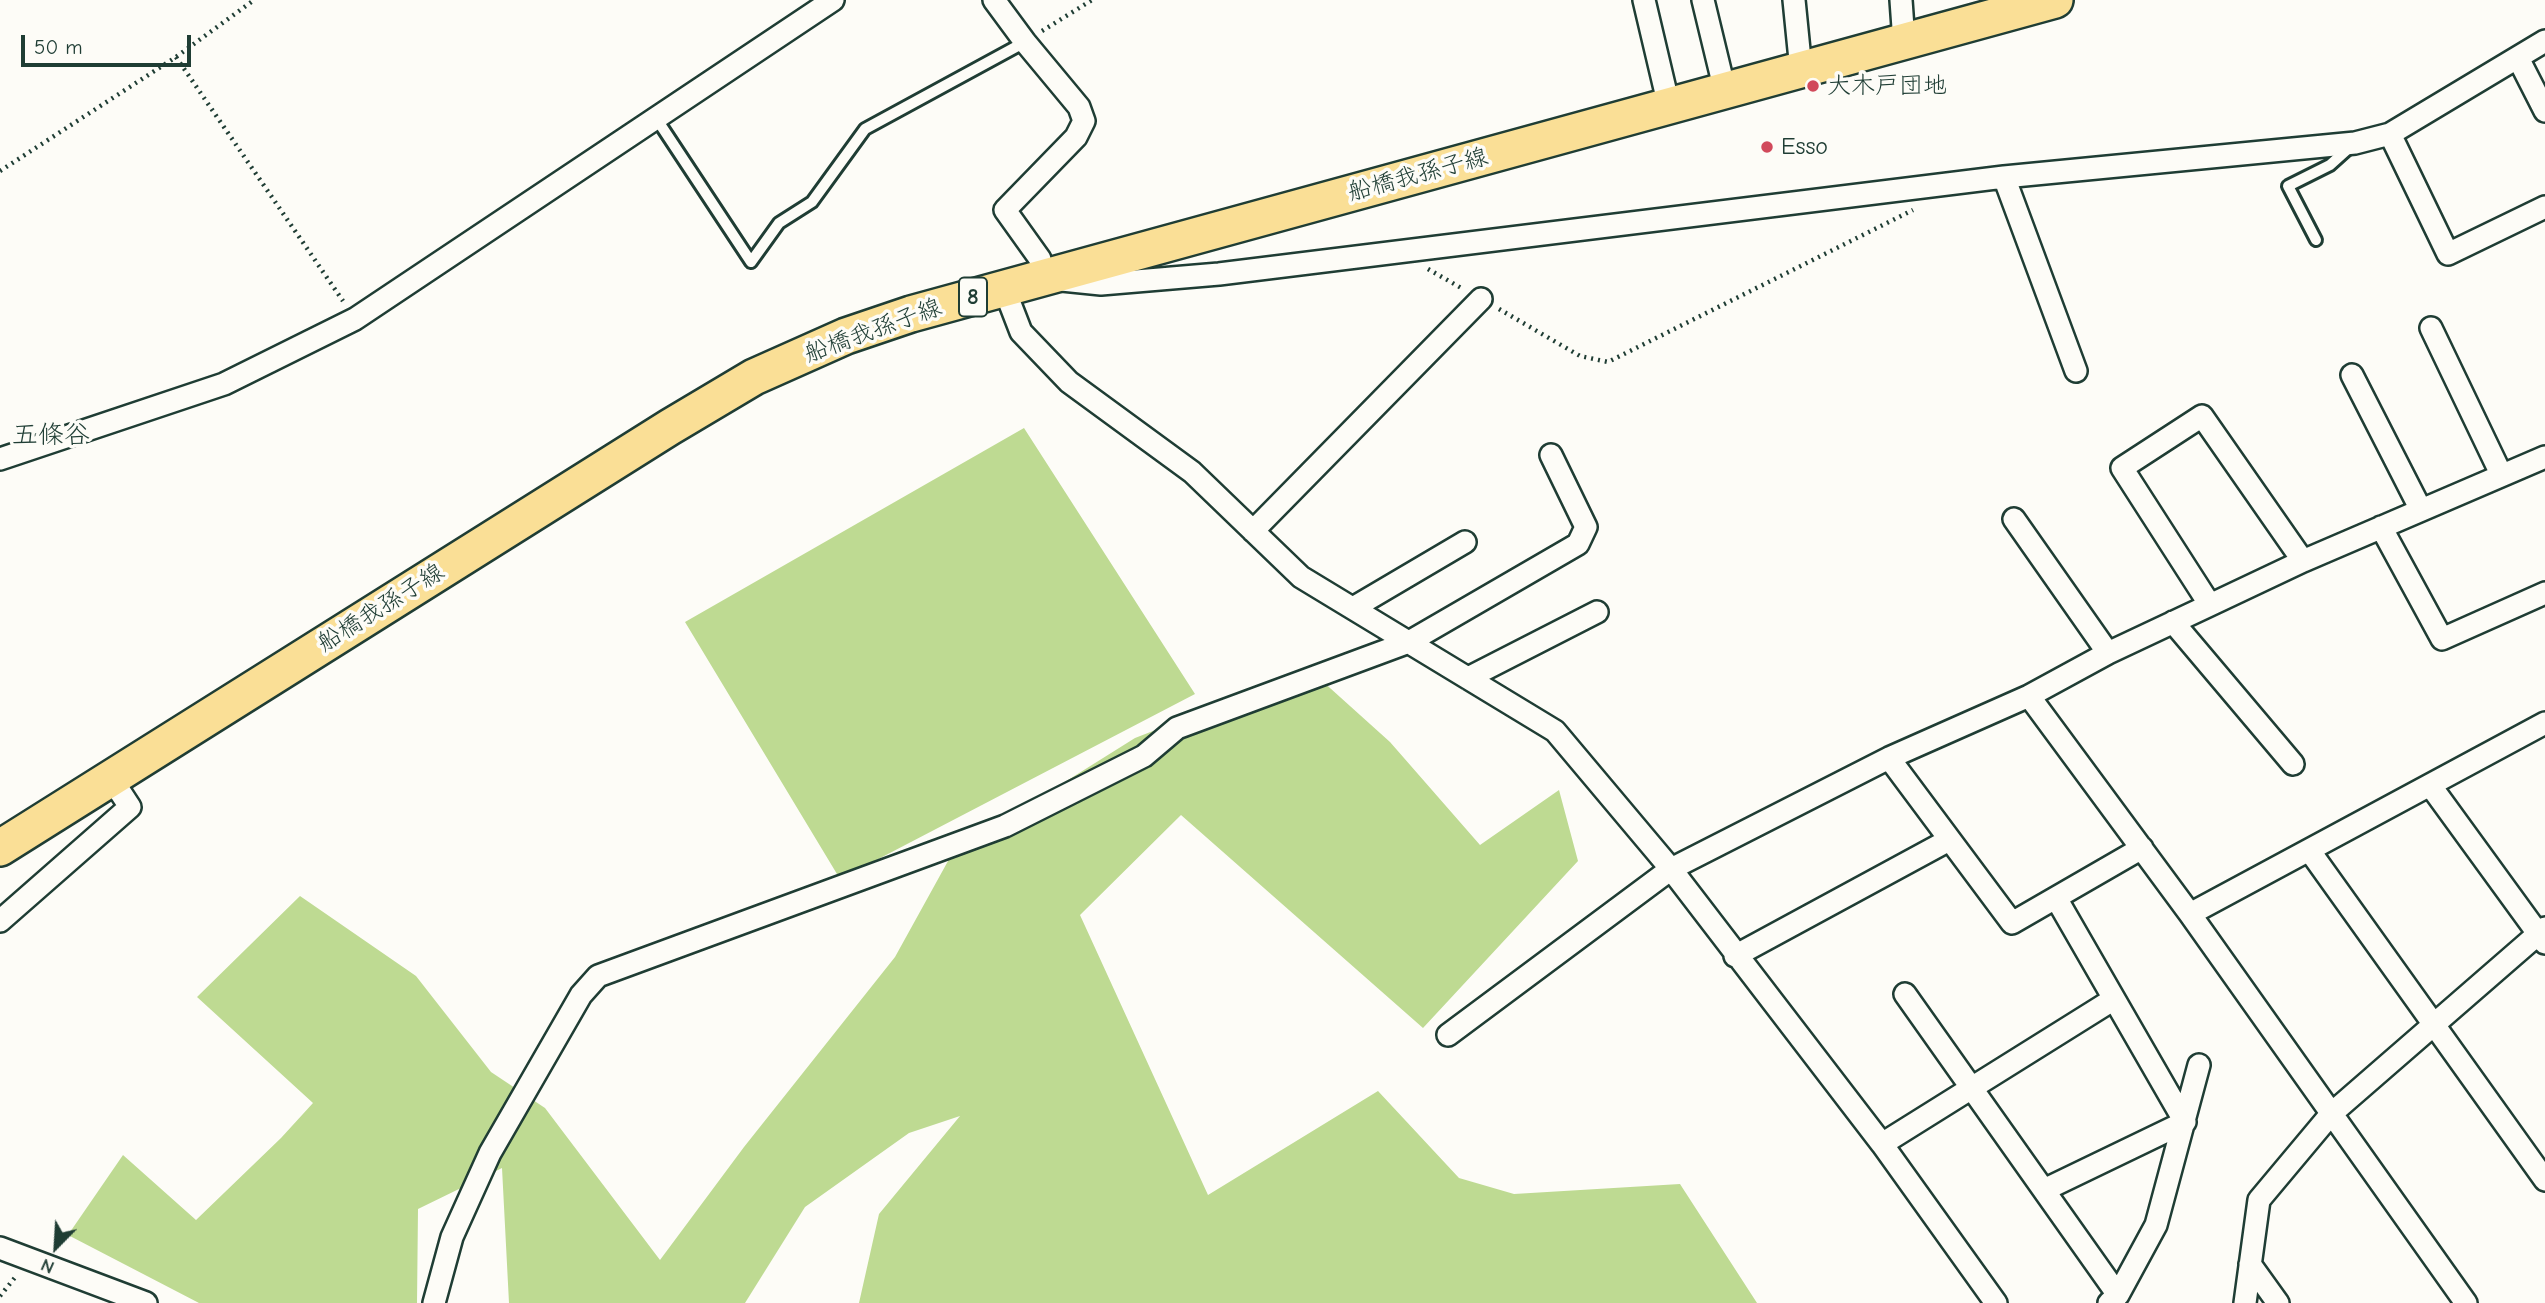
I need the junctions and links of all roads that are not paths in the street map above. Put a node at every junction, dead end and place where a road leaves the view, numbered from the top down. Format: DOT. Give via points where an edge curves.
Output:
graph roads {
  1 [pos="833,0"];
  2 [pos="994,0"];
  3 [pos="1644,0"];
  4 [pos="1703,0"];
  5 [pos="1794,0"];
  6 [pos="1901,0"];
  7 [pos="2055,0"];
  8 [pos="2545,41"];
  9 [pos="1025,42"];
  10 [pos="1904,42"];
  11 [pos="2518,58"];
  12 [pos="1801,70"];
  13 [pos="1725,91"];
  14 [pos="1669,106"];
  15 [pos="2545,111"];
  16 [pos="656,118"];
  17 [pos="2390,134"];
  18 [pos="2355,143"];
  19 [pos="2004,177"];
  20 [pos="2545,207"];
  21 [pos="2316,240"];
  22 [pos="1042,278"];
  23 [pos="1004,288"];
  24 [pos="1481,299"];
  25 [pos="2431,328"];
  26 [pos="2076,372"];
  27 [pos="2352,375"];
  28 [pos="1551,455"];
  29 [pos="2545,457"];
  30 [pos="0,459"];
  31 [pos="2501,474"];
  32 [pos="2421,510"];
  33 [pos="2014,519"];
  34 [pos="2381,527"];
  35 [pos="1253,531"];
  36 [pos="1465,542"];
  37 [pos="2303,561"];
  38 [pos="2545,593"];
  39 [pos="2210,604"];
  40 [pos="1353,608"];
  41 [pos="1597,612"];
  42 [pos="2173,622"];
  43 [pos="1409,642"];
  44 [pos="2108,653"];
  45 [pos="1468,678"];
  46 [pos="2029,696"];
  47 [pos="2545,723"];
  48 [pos="1889,758"];
  49 [pos="2293,764"];
  50 [pos="111,778"];
  51 [pos="2430,785"];
  52 [pos="1949,839"];
  53 [pos="0,848"];
  54 [pos="2142,848"];
  55 [pos="2309,850"];
  56 [pos="1671,869"];
  57 [pos="2056,898"];
  58 [pos="2189,914"];
  59 [pos="0,921"];
  60 [pos="2543,935"];
  61 [pos="1735,956"];
  62 [pos="1905,994"];
  63 [pos="2114,999"];
  64 [pos="2433,1026"];
  65 [pos="1448,1035"];
  66 [pos="2199,1065"];
  67 [pos="1970,1087"];
  68 [pos="2330,1114"];
  69 [pos="2185,1122"];
  70 [pos="1882,1144"];
  71 [pos="2545,1180"];
  72 [pos="2044,1190"];
  73 [pos="0,1248"];
  74 [pos="2250,1264"];
  75 [pos="2113,1299"];
  76 [pos="146,1303"];
  77 [pos="434,1303"];
  78 [pos="1996,1303"];
  79 [pos="2245,1303"];
  80 [pos="2278,1303"];
  81 [pos="2466,1303"];
  1 -- 16 [label="street"];
  2 -- 9 [label="street"];
  3 -- 14 [label="street"];
  4 -- 13 [label="street"];
  5 -- 12 [label="street"];
  6 -- 10 [label="street"];
  7 -- 10 [label="main road, 船橋我孫子線 / 8"];
  8 -- 11 [label="street"];
  9 -- 16 [label="lane" via="865,129 812,202 779,223 751,262"];
  9 -- 22 [label="street" via="1079,107 1084,121 1076,137 1005,210 1040,259"];
  10 -- 12 [label="main road, 船橋我孫子線 / 8"];
  11 -- 15 [label="street"];
  11 -- 17 [label="street"];
  12 -- 13 [label="main road, 船橋我孫子線 / 8"];
  13 -- 14 [label="main road, 船橋我孫子線 / 8"];
  14 -- 22 [label="main road, 船橋我孫子線 / 8"];
  16 -- 30 [label="street" via="355,319 224,384"];
  17 -- 18 [label="street"];
  17 -- 20 [label="street" via="2448,254"];
  18 -- 19 [label="street"];
  18 -- 21 [label="lane" via="2330,165 2288,186"];
  19 -- 22 [label="street" via="1219,274 1101,284"];
  19 -- 26 [label="street"];
  22 -- 23 [label="main road, 船橋我孫子線 / 8"];
  23 -- 35 [label="street" via="1021,332 1069,382 1192,472"];
  23 -- 50 [label="main road, 船橋我孫子線 / 8" via="846,336 754,377"];
  24 -- 35 [label="street"];
  25 -- 31 [label="street"];
  27 -- 32 [label="street"];
  28 -- 43 [label="street" via="1586,527 1578,544"];
  29 -- 31 [label="street"];
  31 -- 32 [label="street"];
  32 -- 34 [label="street"];
  33 -- 44 [label="street"];
  34 -- 37 [label="street"];
  34 -- 38 [label="street" via="2442,639"];
  35 -- 40 [label="street" via="1301,577"];
  36 -- 40 [label="street"];
  37 -- 39 [label="street"];
  37 -- 39 [label="street" via="2202,416 2122,468"];
  39 -- 42 [label="street"];
  40 -- 43 [label="street"];
  41 -- 45 [label="street"];
  42 -- 44 [label="street"];
  42 -- 49 [label="street"];
  43 -- 45 [label="street"];
  43 -- 77 [label="street" via="1177,728 1144,756 1005,826 598,976 581,995 490,1153 452,1237"];
  44 -- 46 [label="street"];
  45 -- 56 [label="street" via="1555,731"];
  46 -- 48 [label="street"];
  46 -- 54 [label="street"];
  47 -- 51 [label="street"];
  48 -- 52 [label="street"];
  48 -- 56 [label="street"];
  50 -- 53 [label="main road, 船橋我孫子線 / 8"];
  50 -- 59 [label="street" via="130,807"];
  51 -- 55 [label="street"];
  51 -- 60 [label="street"];
  52 -- 57 [label="street" via="2012,923"];
  52 -- 61 [label="street"];
  54 -- 57 [label="street"];
  54 -- 58 [label="street"];
  55 -- 58 [label="street"];
  55 -- 64 [label="street"];
  56 -- 61 [label="street"];
  56 -- 65 [label="street"];
  57 -- 63 [label="street"];
  58 -- 68 [label="street"];
  60 -- 64 [label="street"];
  61 -- 70 [label="street"];
  62 -- 67 [label="street"];
  63 -- 67 [label="street"];
  63 -- 69 [label="street"];
  64 -- 68 [label="street"];
  64 -- 71 [label="street"];
  66 -- 69 [label="street"];
  67 -- 70 [label="street"];
  67 -- 72 [label="street"];
  68 -- 74 [label="street" via="2259,1200"];
  68 -- 81 [label="street"];
  69 -- 72 [label="street"];
  69 -- 75 [label="street" via="2156,1225"];
  70 -- 78 [label="street"];
  72 -- 75 [label="street"];
  73 -- 76 [label="street"];
  74 -- 79 [label="street"];
  74 -- 80 [label="street"];
}
